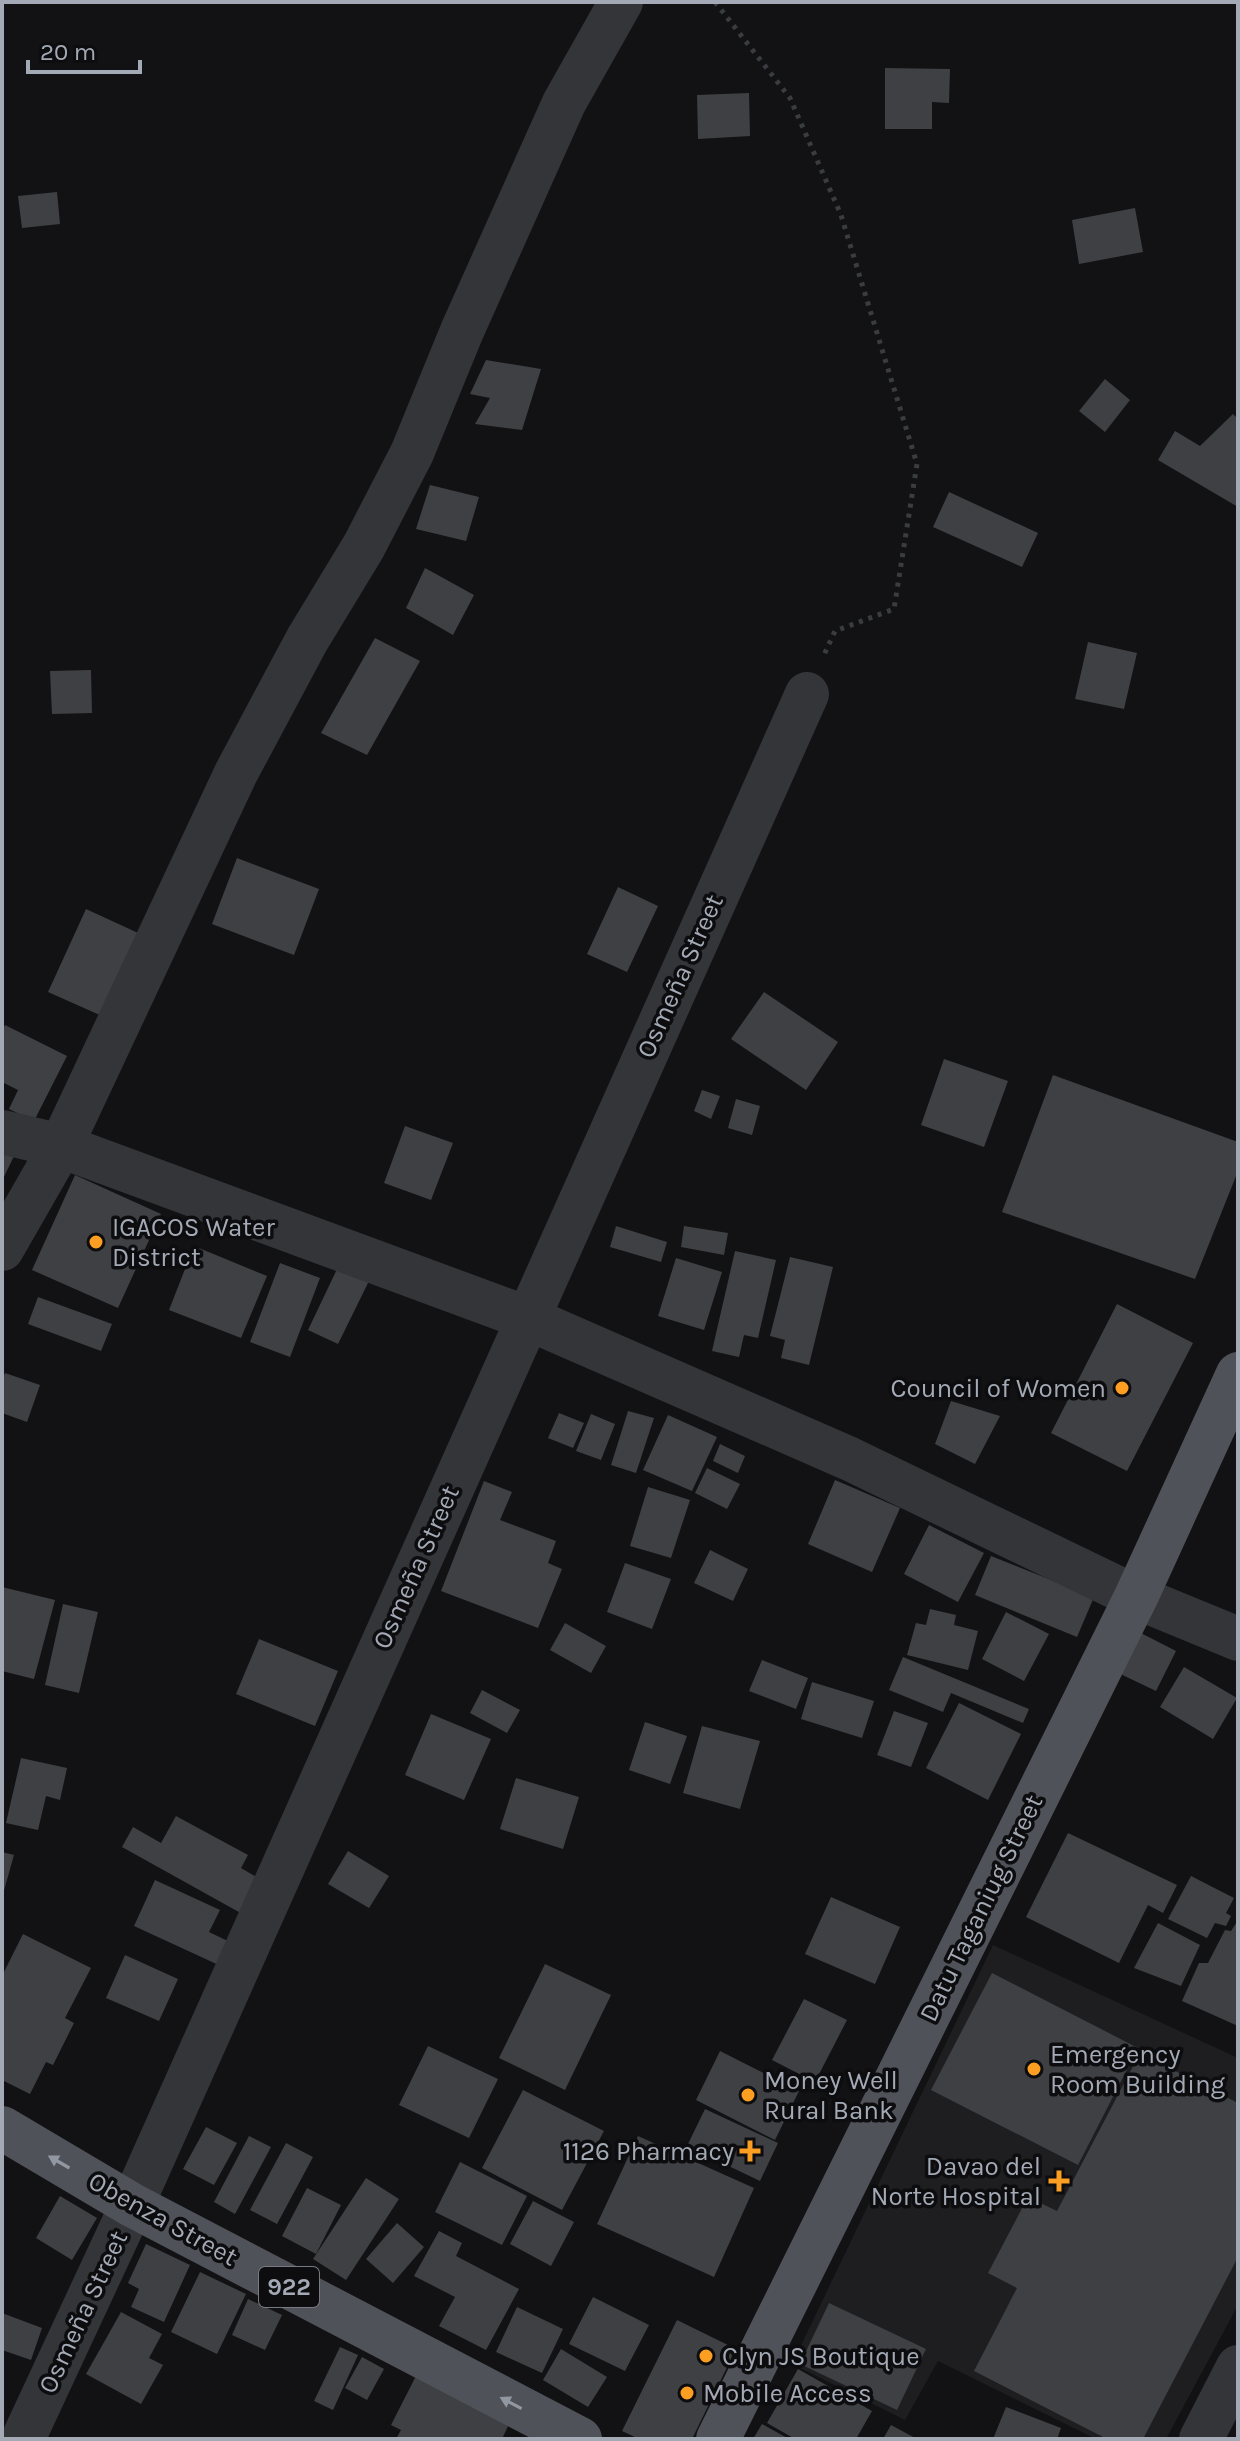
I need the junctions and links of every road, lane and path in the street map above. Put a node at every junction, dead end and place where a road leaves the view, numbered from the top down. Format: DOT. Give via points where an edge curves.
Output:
graph roads {
  1 [pos="621,2"];
  2 [pos="715,2"];
  3 [pos="807,694"];
  4 [pos="2,1132"];
  5 [pos="61,1146"];
  6 [pos="2,1249"];
  7 [pos="527,1318"];
  8 [pos="1238,1374"];
  9 [pos="1136,1597"];
  10 [pos="1238,1639"];
  11 [pos="2,2128"];
  12 [pos="132,2205"];
  13 [pos="1238,2367"];
  14 [pos="23,2439"];
  15 [pos="580,2439"];
  16 [pos="718,2439"];
  17 [pos="1201,2439"];
  1 -- 5 [label="street" via="564,103 412,453 236,773"];
  2 -- 3 [label="path" via="790,98 830,189 917,464 894,609 835,631"];
  3 -- 7 [label="street, Osmeña Street"];
  4 -- 5 [label="street"];
  5 -- 6 [label="street"];
  5 -- 7 [label="street"];
  7 -- 9 [label="street" via="850,1459"];
  7 -- 12 [label="street, Osmeña Street"];
  8 -- 9 [label="main road, Datu Taganiug Street"];
  9 -- 10 [label="street"];
  9 -- 16 [label="main road, Datu Taganiug Street"];
  12 -- 11 [label="main road, Obenza Street / 922, one-way"];
  12 -- 14 [label="street, Osmeña Street"];
  15 -- 12 [label="main road, Obenza Street / 922, one-way"];
  13 -- 17 [label="street"];
}
